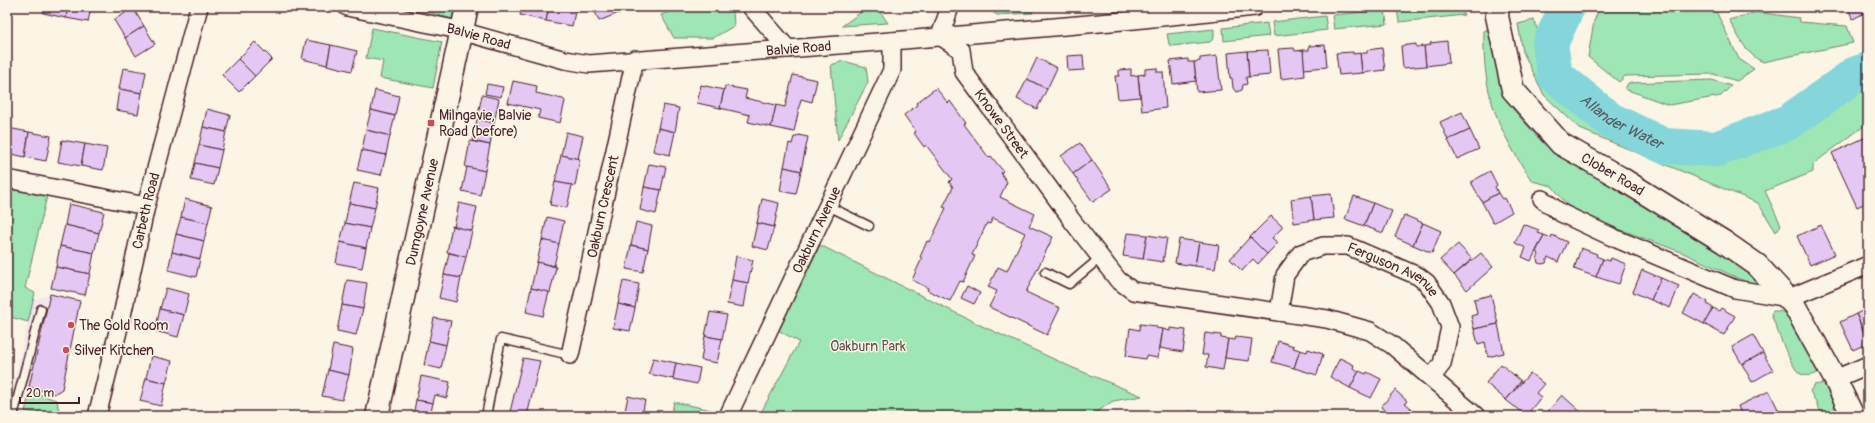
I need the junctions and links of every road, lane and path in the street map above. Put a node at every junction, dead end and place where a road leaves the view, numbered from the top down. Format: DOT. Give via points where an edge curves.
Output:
graph roads {
  1 [pos="199,7"];
  2 [pos="347,7"];
  3 [pos="467,7"];
  4 [pos="751,7"];
  5 [pos="950,7"];
  6 [pos="1255,7"];
  7 [pos="1498,7"];
  8 [pos="462,31"];
  9 [pos="940,36"];
  10 [pos="892,40"];
  11 [pos="788,49"];
  12 [pos="635,59"];
  13 [pos="7,179"];
  14 [pos="1542,199"];
  15 [pos="146,206"];
  16 [pos="828,206"];
  17 [pos="869,226"];
  18 [pos="1100,258"];
  19 [pos="1868,264"];
  20 [pos="1045,272"];
  21 [pos="1789,298"];
  22 [pos="41,309"];
  23 [pos="1279,312"];
  24 [pos="570,355"];
  25 [pos="1868,365"];
  26 [pos="1432,377"];
  27 [pos="1835,380"];
  28 [pos="13,416"];
  29 [pos="97,416"];
  30 [pos="376,416"];
  31 [pos="486,416"];
  32 [pos="728,416"];
  33 [pos="1476,416"];
  34 [pos="1853,416"];
  1 -- 15 [label="street, Carbeth Road"];
  2 -- 8 [label="street, Balvie Road"];
  3 -- 8 [label="street, Dumgoyne Avenue"];
  4 -- 11 [label="street"];
  5 -- 9 [label="street"];
  6 -- 9 [label="street, Balvie Road"];
  7 -- 21 [label="street, Clober Road" via="1513,90 1561,144 1724,242 1757,265"];
  8 -- 12 [label="street, Balvie Road" via="589,64"];
  8 -- 30 [label="street, Dumgoyne Avenue"];
  9 -- 10 [label="street, Balvie Road"];
  9 -- 18 [label="street, Knowe Street" via="961,50 964,72"];
  10 -- 11 [label="street, Balvie Road"];
  10 -- 16 [label="street, Oakburn Avenue" via="892,70"];
  11 -- 12 [label="street, Balvie Road"];
  12 -- 24 [label="street, Oakburn Crescent"];
  13 -- 15 [label="street"];
  14 -- 21 [label="street" via="1561,213 1682,268 1735,289"];
  15 -- 29 [label="street, Carbeth Road" via="124,311"];
  16 -- 17 [label="lane"];
  16 -- 32 [label="street, Oakburn Avenue"];
  18 -- 20 [label="lane" via="1069,284"];
  18 -- 23 [label="street" via="1118,280 1133,291"];
  19 -- 21 [label="street"];
  21 -- 27 [label="street, Clober Road"];
  22 -- 28 [label="lane"];
  23 -- 26 [label="street" via="1327,319 1370,331"];
  23 -- 26 [label="street, Ferguson Avenue" via="1285,275 1301,253 1323,246 1348,246 1418,276 1441,303 1450,327 1442,364"];
  24 -- 31 [label="lane" via="501,339"];
  25 -- 27 [label="street"];
  26 -- 33 [label="street"];
  27 -- 34 [label="street, Clober Road"];
}
